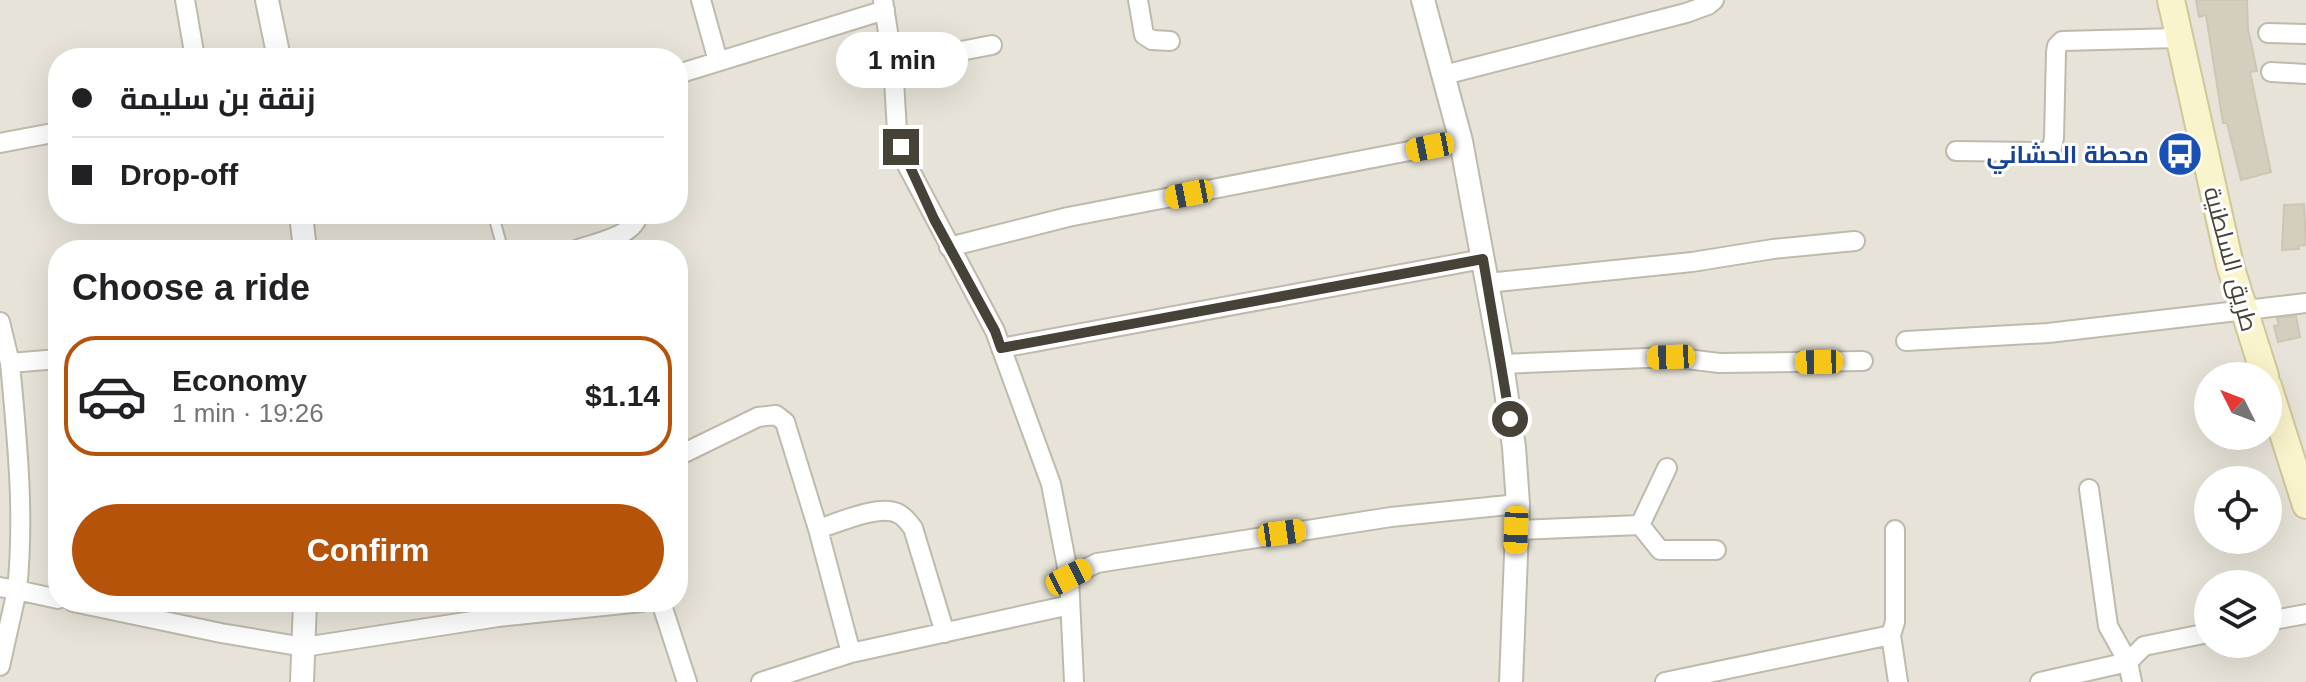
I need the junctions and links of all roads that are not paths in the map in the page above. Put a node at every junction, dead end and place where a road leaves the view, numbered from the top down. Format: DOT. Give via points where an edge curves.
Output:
graph roads {
  1 [pos="185,0"];
  2 [pos="267,0"];
  3 [pos="701,0"];
  4 [pos="1138,0"];
  5 [pos="1423,0"];
  6 [pos="1714,0"];
  7 [pos="2171,0"];
  8 [pos="884,5"];
  9 [pos="2268,33"];
  10 [pos="2306,34"];
  11 [pos="2178,38"];
  12 [pos="1170,41"];
  13 [pos="992,45"];
  14 [pos="193,48"];
  15 [pos="277,48"];
  16 [pos="718,61"];
  17 [pos="893,64"];
  18 [pos="688,71"];
  19 [pos="2271,72"];
  20 [pos="2306,74"];
  21 [pos="1444,75"];
  22 [pos="48,134"];
  23 [pos="1461,141"];
  24 [pos="0,143"];
  25 [pos="1956,151"];
  26 [pos="634,224"];
  27 [pos="602,240"];
  28 [pos="1855,241"];
  29 [pos="949,247"];
  30 [pos="1483,259"];
  31 [pos="1487,283"];
  32 [pos="2306,303"];
  33 [pos="2243,308"];
  34 [pos="0,322"];
  35 [pos="1906,341"];
  36 [pos="1001,348"];
  37 [pos="48,360"];
  38 [pos="1863,361"];
  39 [pos="2260,362"];
  40 [pos="10,363"];
  41 [pos="1502,364"];
  42 [pos="6,391"];
  43 [pos="2282,427"];
  44 [pos="688,451"];
  45 [pos="1667,468"];
  46 [pos="2089,489"];
  47 [pos="2303,489"];
  48 [pos="1518,504"];
  49 [pos="1640,525"];
  50 [pos="818,529"];
  51 [pos="1516,530"];
  52 [pos="1895,530"];
  53 [pos="1716,550"];
  54 [pos="1069,577"];
  55 [pos="9,588"];
  56 [pos="48,597"];
  57 [pos="1070,605"];
  58 [pos="121,612"];
  59 [pos="305,612"];
  60 [pos="546,612"];
  61 [pos="664,612"];
  62 [pos="2306,614"];
  63 [pos="2282,618"];
  64 [pos="945,633"];
  65 [pos="1891,635"];
  66 [pos="2194,636"];
  67 [pos="304,647"];
  68 [pos="851,653"];
  69 [pos="2128,662"];
  70 [pos="0,666"];
  71 [pos="302,682"];
  72 [pos="687,682"];
  73 [pos="761,682"];
  74 [pos="1074,682"];
  75 [pos="1511,682"];
  76 [pos="1665,682"];
  77 [pos="1898,682"];
  78 [pos="2040,682"];
  79 [pos="2132,682"];
  1 -- 14 [label="street"];
  2 -- 15 [label="street"];
  3 -- 16 [label="street"];
  4 -- 12 [label="street" via="1144,35"];
  5 -- 21 [label="street"];
  6 -- 21 [label="street" via="1686,13"];
  7 -- 11 [label="main road, طريق السلطنية"];
  8 -- 16 [label="street"];
  8 -- 17 [label="street"];
  9 -- 10 [label="street"];
  11 -- 25 [label="street" via="2062,41 2056,52 2052,148"];
  11 -- 33 [label="main road, طريق السلطنية"];
  13 -- 17 [label="street"];
  16 -- 18 [label="street"];
  17 -- 29 [label="street" via="901,147"];
  19 -- 20 [label="street"];
  21 -- 23 [label="street"];
  22 -- 24 [label="street"];
  23 -- 29 [label="street" via="1068,217"];
  23 -- 30 [label="street"];
  26 -- 27 [label="street"];
  28 -- 31 [label="street"];
  29 -- 36 [label="street"];
  30 -- 31 [label="street"];
  30 -- 36 [label="street"];
  31 -- 41 [label="street"];
  32 -- 33 [label="street"];
  33 -- 35 [label="street" via="2048,333"];
  33 -- 39 [label="main road, طريق السلطنية"];
  34 -- 40 [label="street"];
  36 -- 54 [label="street" via="1051,484"];
  37 -- 40 [label="street"];
  38 -- 41 [label="street" via="1719,363 1671,357"];
  40 -- 42 [label="street"];
  41 -- 48 [label="street"];
  42 -- 55 [label="street" via="21,499"];
  43 -- 47 [label="main road"];
  44 -- 50 [label="street" via="758,417 776,415 785,422"];
  45 -- 49 [label="street"];
  46 -- 69 [label="street" via="2108,626"];
  48 -- 51 [label="street"];
  48 -- 54 [label="street" via="1391,517 1111,560"];
  49 -- 51 [label="street"];
  49 -- 53 [label="street" via="1660,550"];
  50 -- 64 [label="street" via="883,509 897,512 913,528"];
  50 -- 68 [label="street"];
  51 -- 75 [label="street"];
  52 -- 65 [label="street"];
  54 -- 57 [label="street"];
  55 -- 56 [label="street"];
  55 -- 70 [label="street"];
  57 -- 64 [label="street"];
  57 -- 74 [label="street"];
  58 -- 67 [label="street"];
  59 -- 67 [label="street"];
  60 -- 67 [label="street"];
  61 -- 72 [label="street"];
  62 -- 63 [label="street"];
  64 -- 68 [label="street"];
  65 -- 76 [label="street"];
  65 -- 77 [label="street"];
  66 -- 69 [label="street" via="2144,646"];
  67 -- 71 [label="street"];
  68 -- 73 [label="street"];
  69 -- 78 [label="street"];
  69 -- 79 [label="street"];
}
